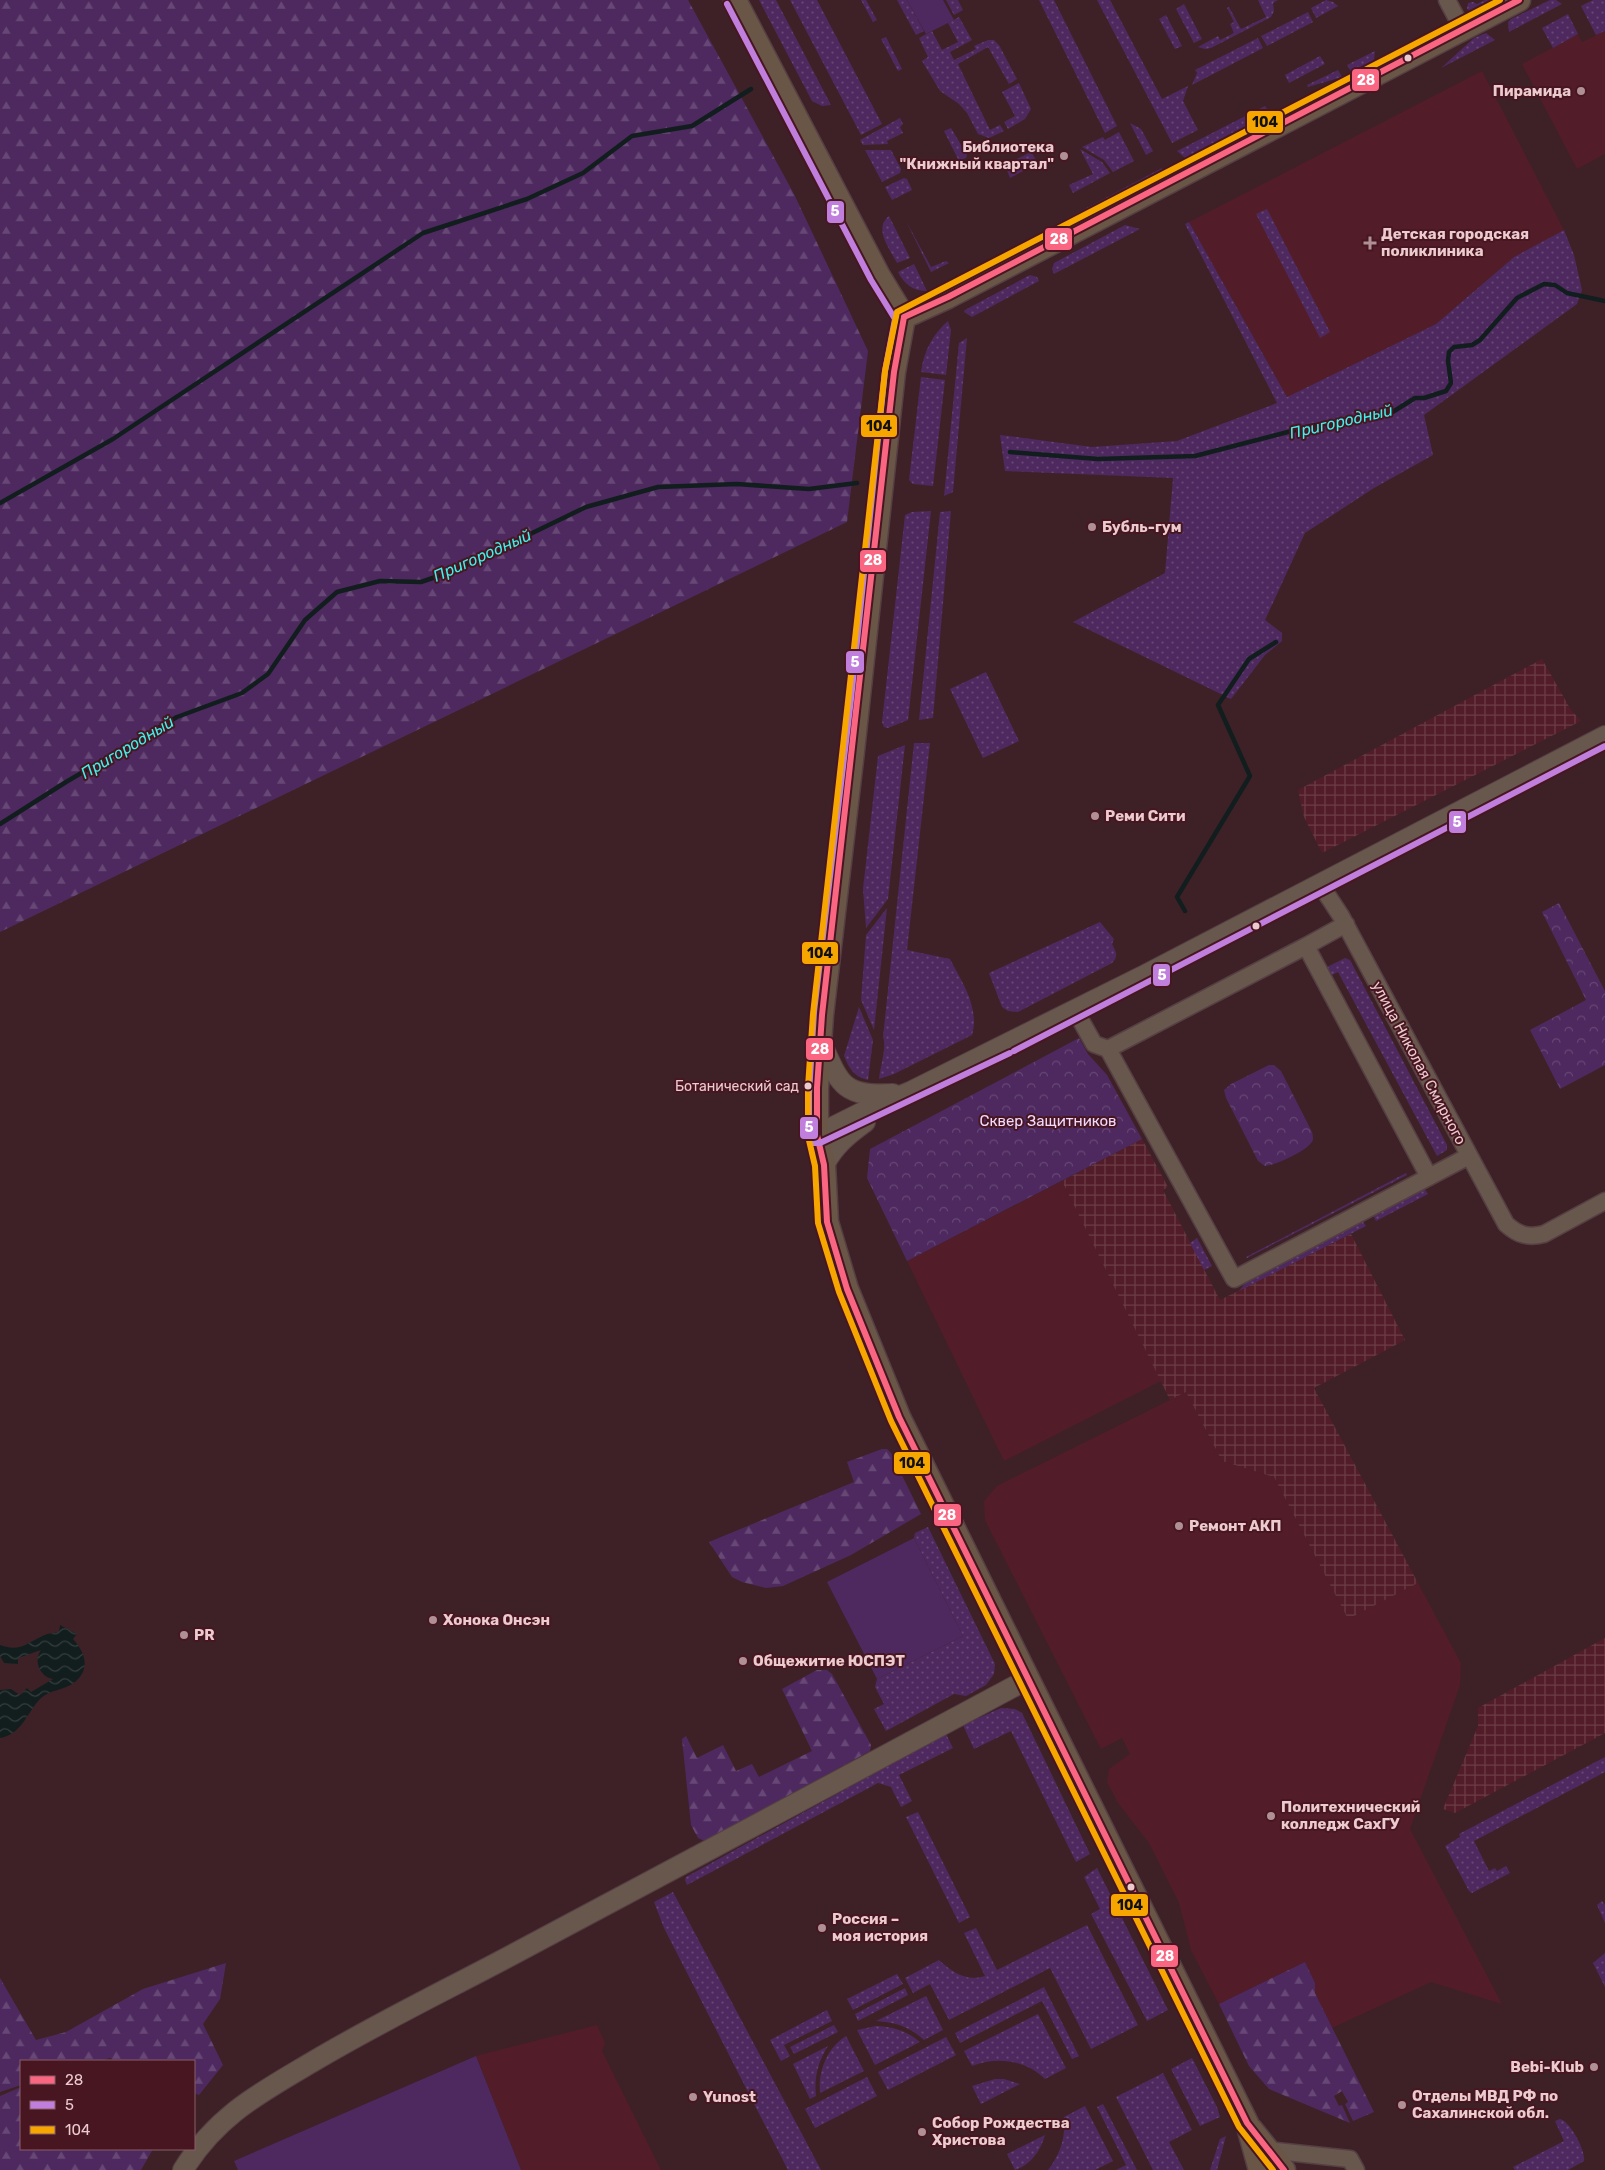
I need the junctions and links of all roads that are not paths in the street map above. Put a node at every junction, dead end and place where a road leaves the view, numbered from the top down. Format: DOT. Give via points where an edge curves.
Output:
graph roads {
  1 [pos="735,0"];
  2 [pos="1447,0"];
  3 [pos="1518,0"];
  4 [pos="1463,30"];
  5 [pos="904,317"];
  6 [pos="1605,736"];
  7 [pos="1320,884"];
  8 [pos="1346,924"];
  9 [pos="1306,946"];
  10 [pos="1075,1010"];
  11 [pos="821,1042"];
  12 [pos="1108,1050"];
  13 [pos="910,1092"];
  14 [pos="817,1135"];
  15 [pos="1468,1156"];
  16 [pos="824,1165"];
  17 [pos="1429,1177"];
  18 [pos="1605,1201"];
  19 [pos="1028,1679"];
  20 [pos="1264,2160"];
  21 [pos="182,2170"];
  22 [pos="1284,2170"];
  23 [pos="1356,2170"];
  1 -- 5 [label="main road" via="879,276"];
  2 -- 4 [label="street"];
  3 -- 4 [label="main road"];
  4 -- 5 [label="main road"];
  5 -- 11 [label="main road" via="894,372"];
  6 -- 7 [label="street"];
  7 -- 8 [label="street, улица Николая Смирного"];
  7 -- 10 [label="street"];
  8 -- 9 [label="street"];
  8 -- 15 [label="street, улица Николая Смирного"];
  9 -- 12 [label="street"];
  9 -- 17 [label="street"];
  10 -- 12 [label="street" via="1094,1044"];
  10 -- 13 [label="street"];
  11 -- 13 [label="street" via="836,1075 858,1094"];
  11 -- 14 [label="main road"];
  12 -- 17 [label="street" via="1234,1279"];
  13 -- 14 [label="street"];
  13 -- 16 [label="street" via="849,1133 833,1149"];
  14 -- 16 [label="main road"];
  15 -- 17 [label="street"];
  15 -- 18 [label="street, улица Николая Смирного" via="1506,1224 1523,1236 1544,1234"];
  16 -- 19 [label="main road" via="828,1222 847,1289 899,1417"];
  19 -- 20 [label="main road"];
  19 -- 21 [label="street" via="281,2079 244,2103 210,2133"];
  20 -- 22 [label="main road"];
  20 -- 23 [label="street" via="1350,2159"];
}
